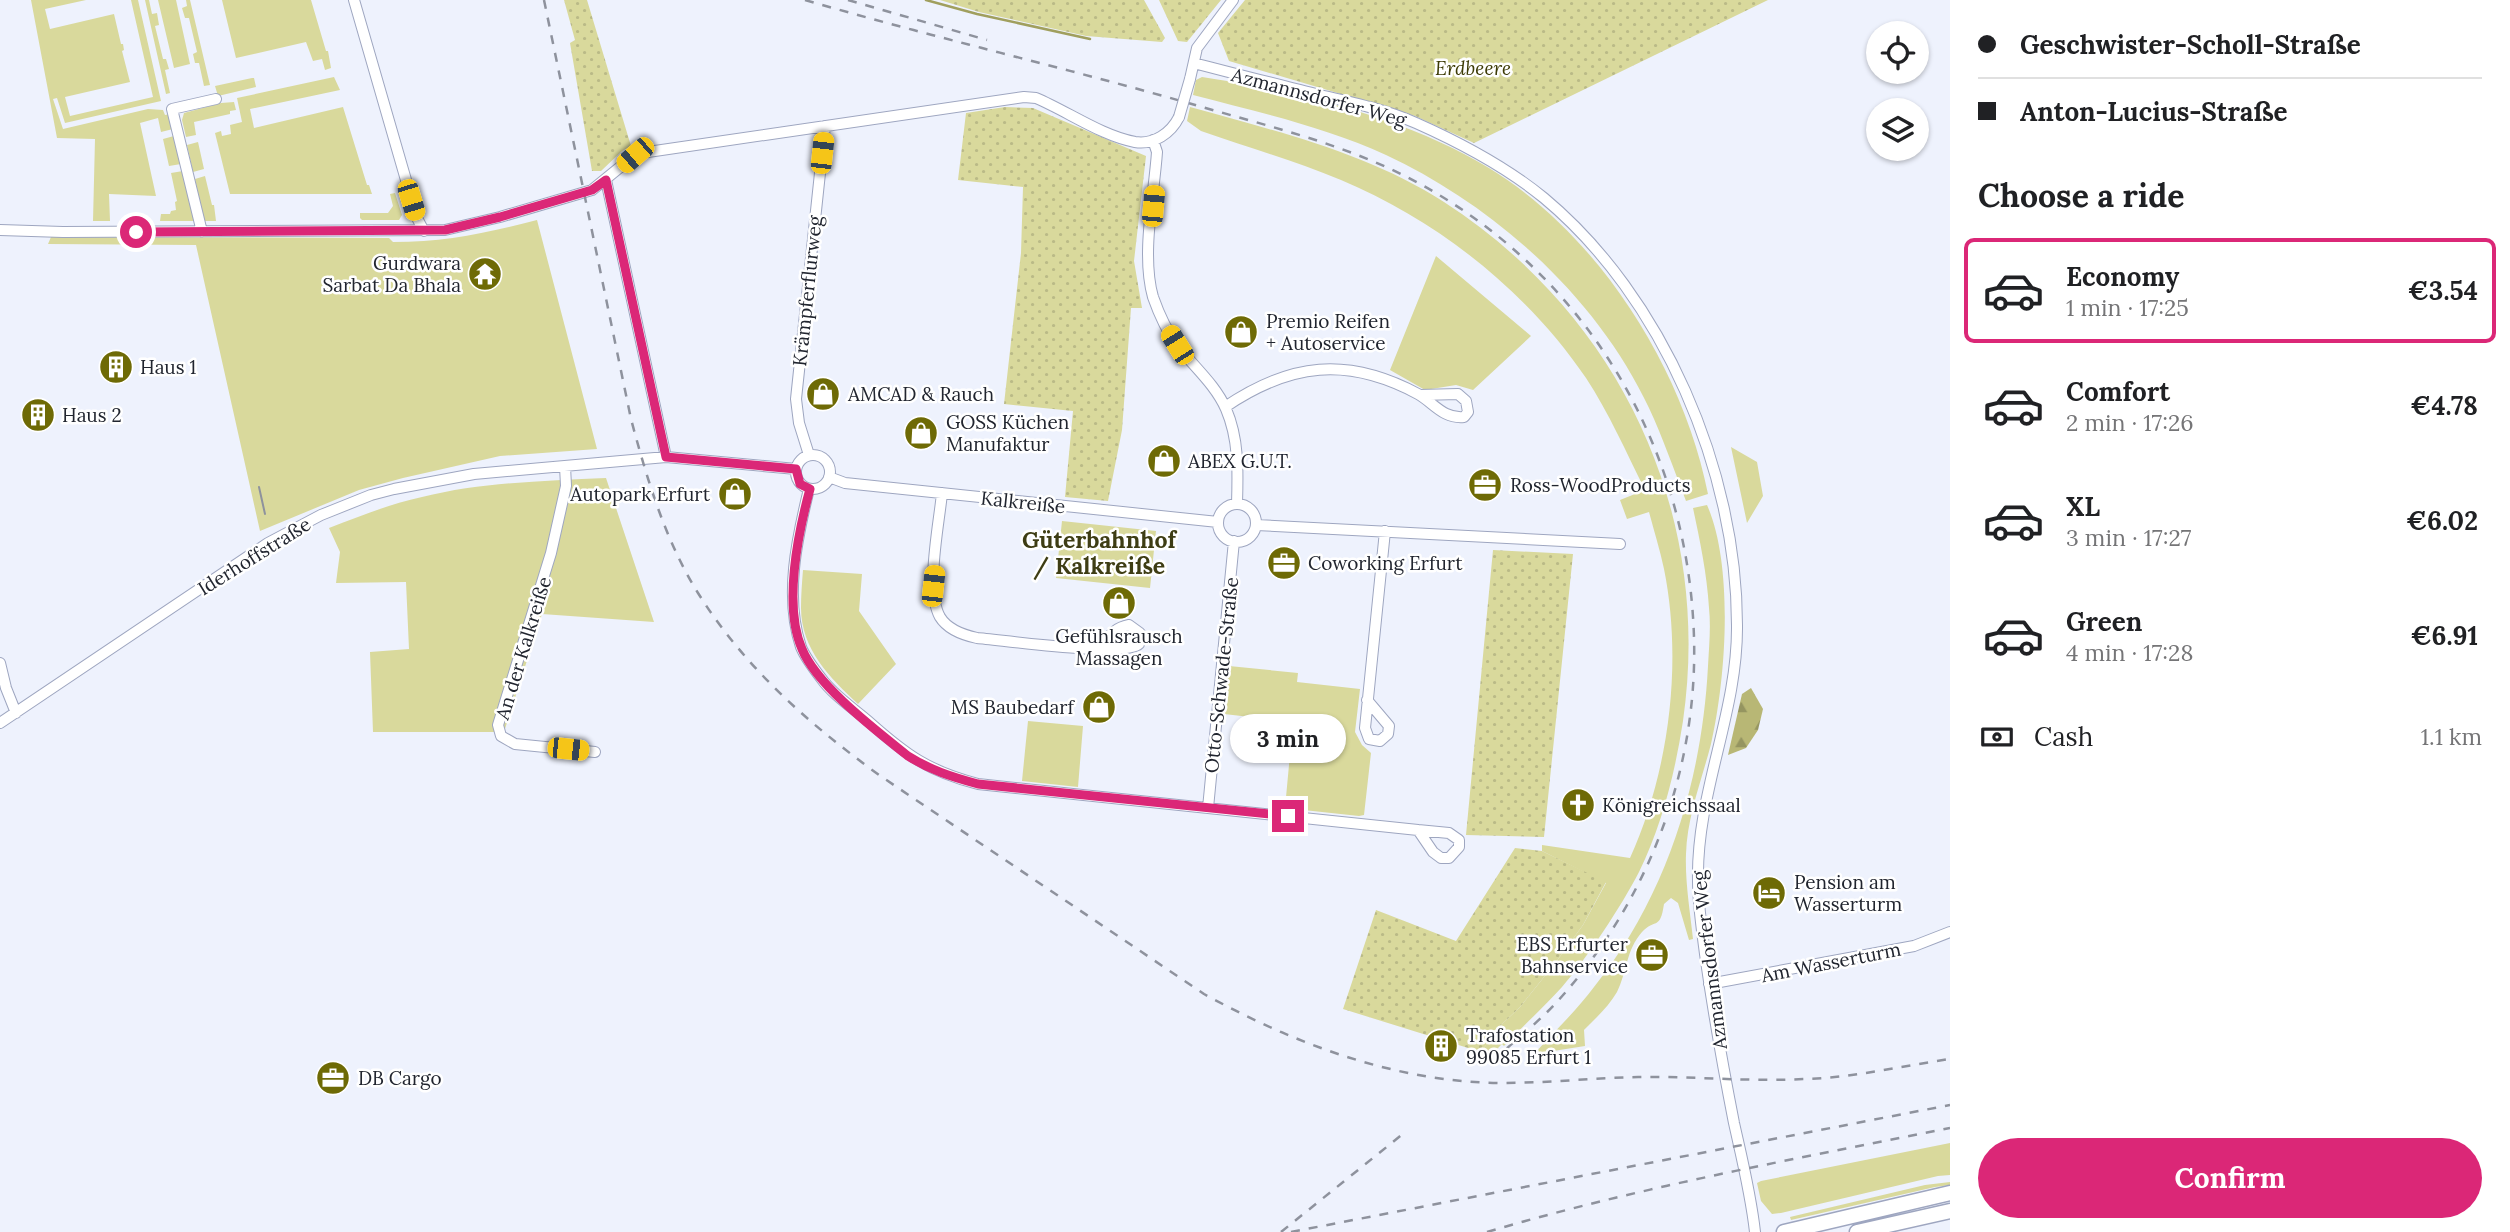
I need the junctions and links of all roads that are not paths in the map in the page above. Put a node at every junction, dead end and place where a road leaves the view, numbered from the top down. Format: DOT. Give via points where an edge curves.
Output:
graph roads {
  1 [pos="354,0"];
  2 [pos="1233,0"];
  3 [pos="1194,63"];
  4 [pos="216,99"];
  5 [pos="825,126"];
  6 [pos="1153,140"];
  7 [pos="606,180"];
  8 [pos="0,230"];
  9 [pos="424,231"];
  10 [pos="202,232"];
  11 [pos="1420,395"];
  12 [pos="1225,407"];
  13 [pos="809,455"];
  14 [pos="666,457"];
  15 [pos="565,466"];
  16 [pos="796,469"];
  17 [pos="829,477"];
  18 [pos="810,489"];
  19 [pos="942,493"];
  20 [pos="1237,504"];
  21 [pos="1218,522"];
  22 [pos="1256,525"];
  23 [pos="1385,531"];
  24 [pos="1234,541"];
  25 [pos="1620,544"];
  26 [pos="1097,650"];
  27 [pos="0,663"];
  28 [pos="1367,699"];
  29 [pos="16,713"];
  30 [pos="0,723"];
  31 [pos="595,752"];
  32 [pos="1208,808"];
  33 [pos="1418,830"];
  34 [pos="1950,932"];
  35 [pos="1709,984"];
  36 [pos="1950,1193"];
  37 [pos="1950,1211"];
  38 [pos="1755,1232"];
  39 [pos="1783,1232"];
  40 [pos="1857,1232"];
  1 -- 9 [label="street"];
  2 -- 3 [label="street" via="1197,48"];
  3 -- 6 [label="street, bridge" via="1179,117 1170,131"];
  3 -- 35 [label="street, Azmannsdorfer Weg" via="1376,109 1412,121 1495,163 1544,198 1585,238 1624,286 1664,350 1709,453 1736,579 1734,676 1703,815 1698,862"];
  4 -- 10 [label="street" via="172,109"];
  5 -- 6 [label="street" via="1024,97 1036,98 1135,142"];
  5 -- 7 [label="street" via="635,155"];
  5 -- 13 [label="street, Krämpferflurweg" via="796,399"];
  6 -- 12 [label="street" via="1157,152 1149,265 1153,294 1177,345"];
  7 -- 9 [label="street" via="592,190 509,215"];
  7 -- 14 [label="street"];
  8 -- 10 [label="street"];
  9 -- 10 [label="street"];
  11 -- 12 [label="street" via="1365,373 1319,368 1280,377"];
  12 -- 20 [label="street" via="1237,449"];
  13 -- 16 [label="street"];
  13 -- 17 [label="street" via="825,460"];
  14 -- 15 [label="street, Iderhoffstraße"];
  14 -- 16 [label="street"];
  15 -- 29 [label="street, Iderhoffstraße" via="474,474 394,489 321,515 268,544"];
  15 -- 31 [label="street, An der Kalkreiße" via="566,486 551,553 498,725 500,736 515,744"];
  16 -- 18 [label="street" via="800,484"];
  17 -- 18 [label="street" via="820,487"];
  17 -- 19 [label="street, Kalkreiße" via="845,483"];
  18 -- 32 [label="street" via="796,554 794,600 802,650 822,681 894,744 924,766 978,784"];
  19 -- 21 [label="street, Kalkreiße"];
  19 -- 26 [label="street" via="933,586 935,603 948,626 977,638"];
  20 -- 21 [label="street" via="1222,511"];
  20 -- 22 [label="street" via="1249,508"];
  21 -- 24 [label="street" via="1221,532"];
  22 -- 23 [label="street"];
  22 -- 24 [label="street" via="1251,536"];
  23 -- 25 [label="street"];
  23 -- 28 [label="street"];
  24 -- 32 [label="street, Otto-Schwade-Straße"];
  27 -- 29 [label="street"];
  29 -- 30 [label="street, Iderhoffstraße"];
  32 -- 33 [label="street"];
  34 -- 35 [label="street, Am Wasserturm" via="1914,946"];
  35 -- 38 [label="street, Azmannsdorfer Weg"];
  36 -- 39 [label="main road"];
  37 -- 40 [label="main road"];
}
